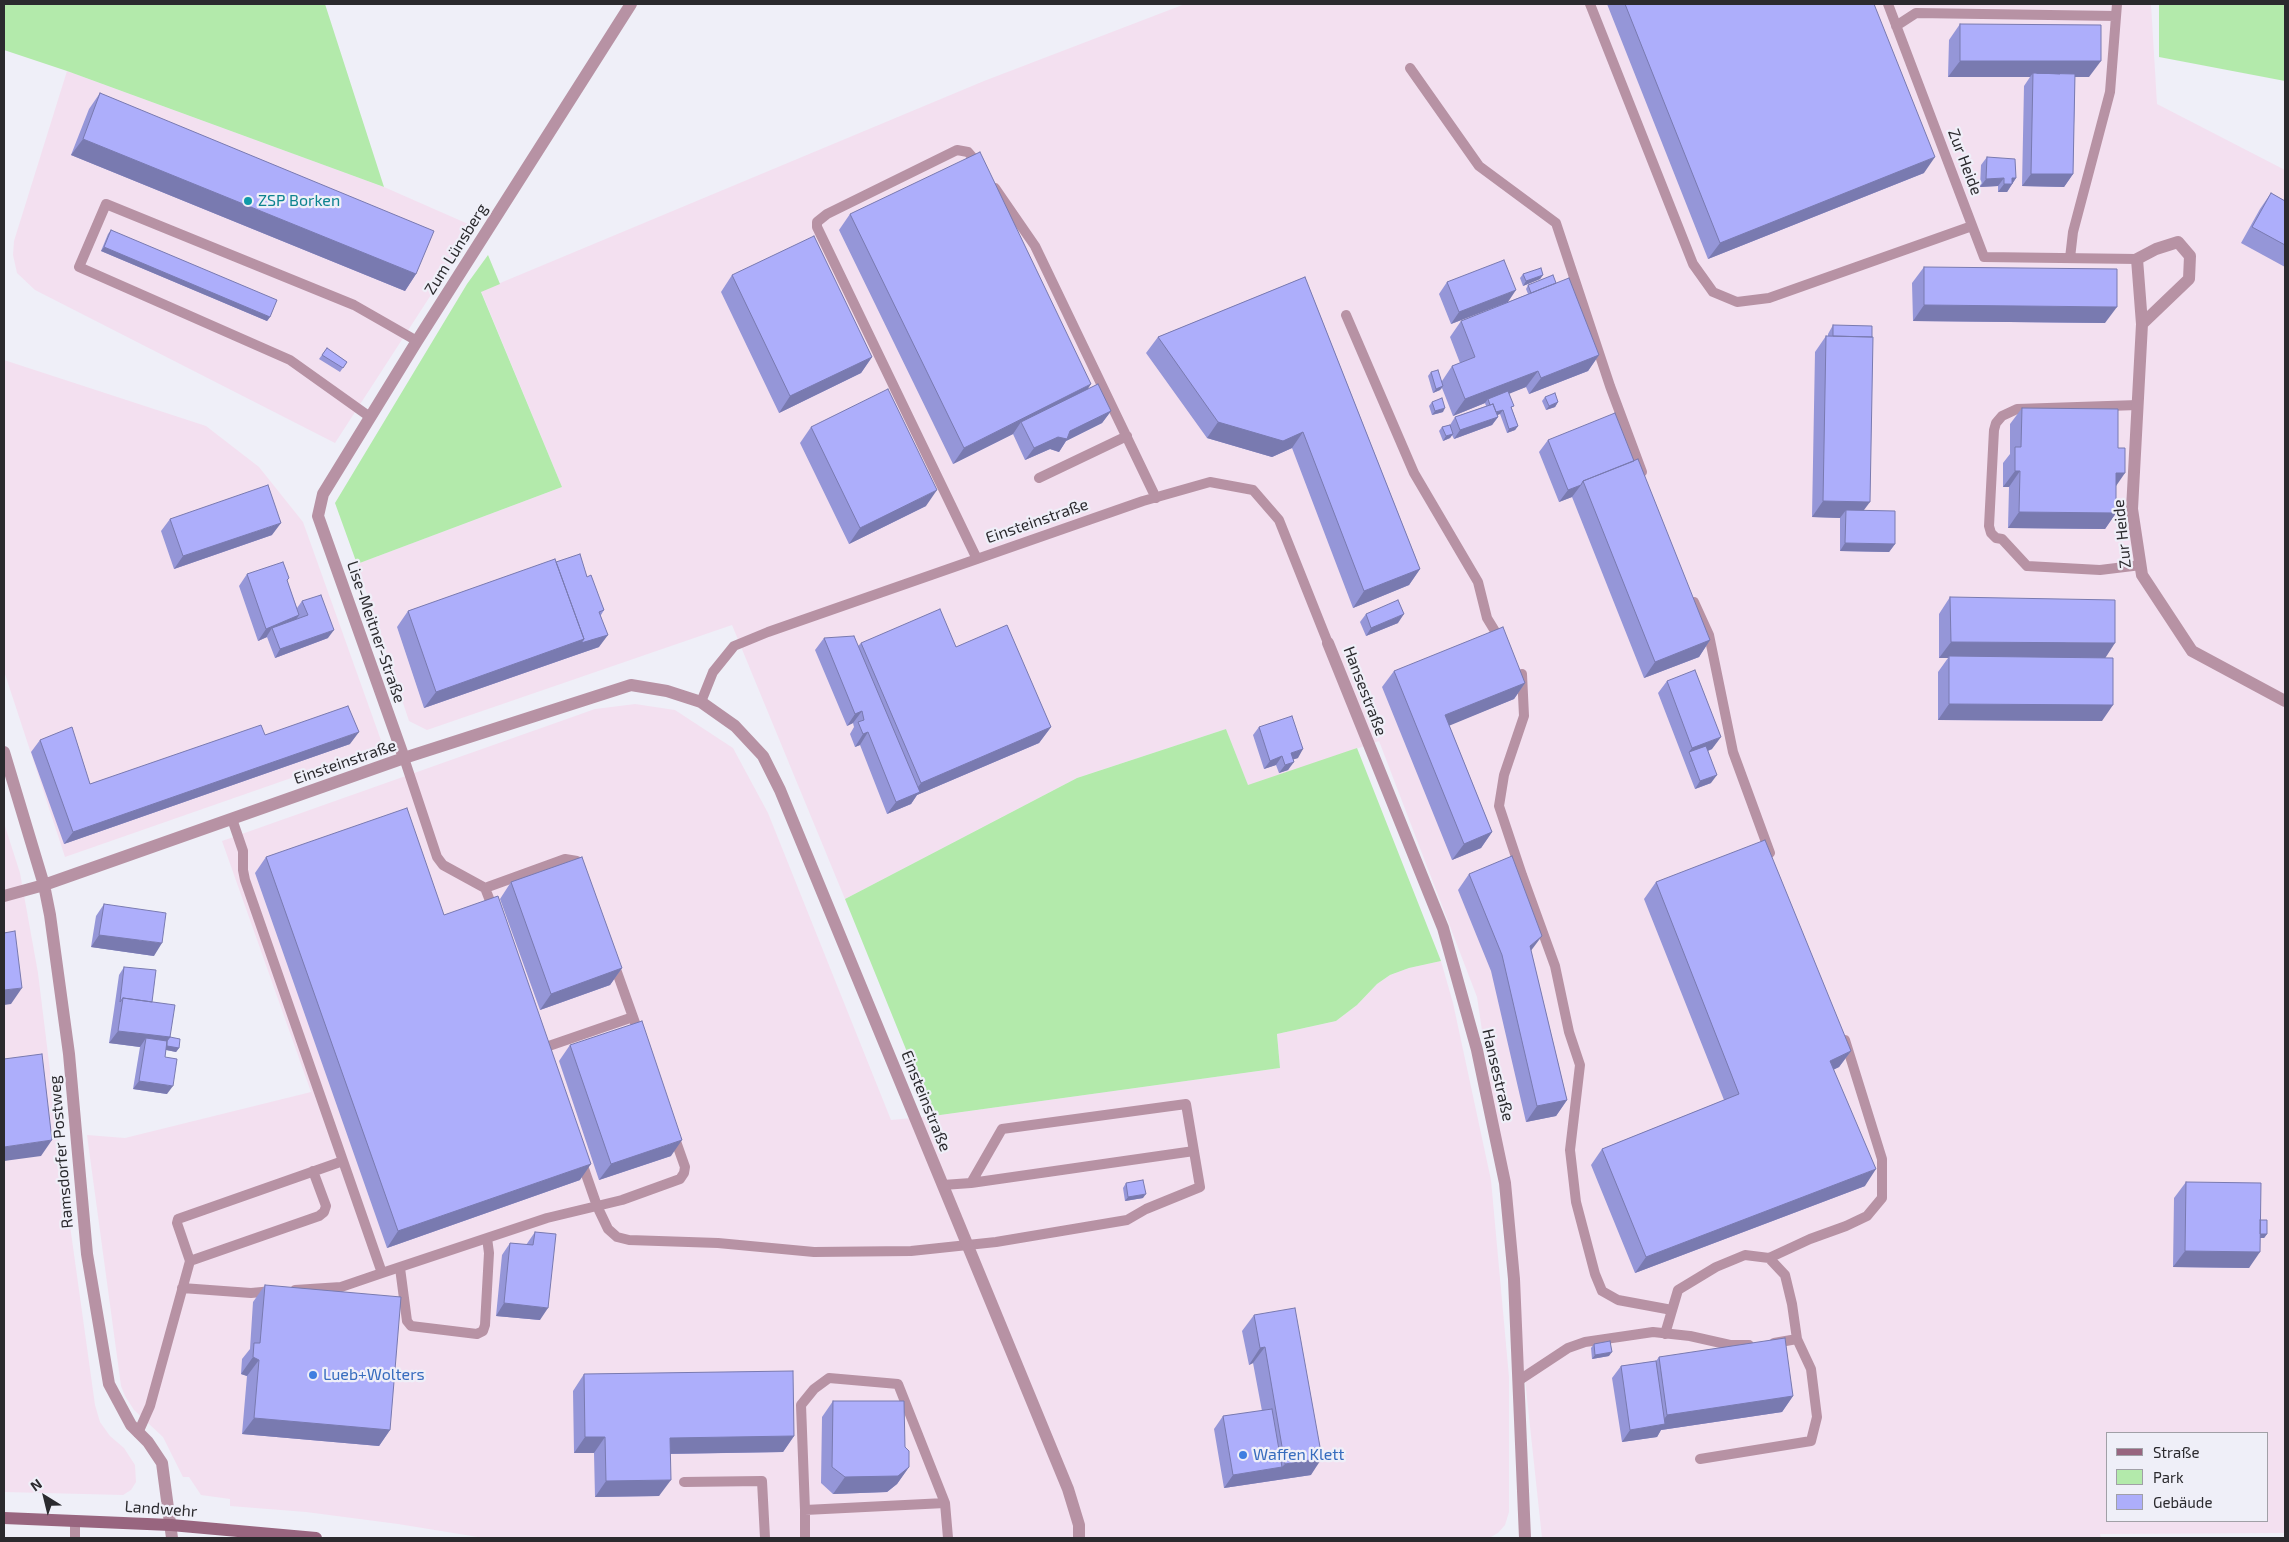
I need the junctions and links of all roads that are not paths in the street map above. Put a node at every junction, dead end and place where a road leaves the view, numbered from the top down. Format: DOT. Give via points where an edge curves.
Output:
graph roads {
  1 [pos="632,4"];
  2 [pos="1590,4"];
  3 [pos="1888,4"];
  4 [pos="2116,4"];
  5 [pos="2116,16"];
  6 [pos="1896,26"];
  7 [pos="1410,68"];
  8 [pos="1972,226"];
  9 [pos="2070,258"];
  10 [pos="2137,259"];
  11 [pos="1346,315"];
  12 [pos="2142,324"];
  13 [pos="416,341"];
  14 [pos="2138,405"];
  15 [pos="370,416"];
  16 [pos="1127,436"];
  17 [pos="1039,478"];
  18 [pos="1647,485"];
  19 [pos="1156,498"];
  20 [pos="318,516"];
  21 [pos="977,560"];
  22 [pos="2141,565"];
  23 [pos="1689,592"];
  24 [pos="1328,643"];
  25 [pos="1507,651"];
  26 [pos="1518,668"];
  27 [pos="2285,701"];
  28 [pos="701,702"];
  29 [pos="4,752"];
  30 [pos="404,758"];
  31 [pos="232,819"];
  32 [pos="1775,867"];
  33 [pos="583,876"];
  34 [pos="44,885"];
  35 [pos="486,888"];
  36 [pos="4,896"];
  37 [pos="499,925"];
  38 [pos="610,951"];
  39 [pos="633,1017"];
  40 [pos="1840,1027"];
  41 [pos="644,1048"];
  42 [pos="548,1061"];
  43 [pos="669,1121"];
  44 [pos="1194,1151"];
  45 [pos="579,1152"];
  46 [pos="343,1161"];
  47 [pos="313,1171"];
  48 [pos="971,1183"];
  49 [pos="943,1186"];
  50 [pos="597,1206"];
  51 [pos="487,1238"];
  52 [pos="968,1246"];
  53 [pos="1769,1258"];
  54 [pos="190,1261"];
  55 [pos="400,1268"];
  56 [pos="382,1273"];
  57 [pos="182,1288"];
  58 [pos="1672,1310"];
  59 [pos="1666,1334"];
  60 [pos="1797,1340"];
  61 [pos="1518,1381"];
  62 [pos="138,1433"];
  63 [pos="1700,1459"];
  64 [pos="684,1482"];
  65 [pos="945,1503"];
  66 [pos="804,1510"];
  67 [pos="4,1518"];
  68 [pos="75,1521"];
  69 [pos="171,1532"];
  70 [pos="75,1538"];
  71 [pos="316,1538"];
  72 [pos="765,1538"];
  73 [pos="805,1538"];
  74 [pos="948,1538"];
  75 [pos="1080,1538"];
  76 [pos="1525,1538"];
  1 -- 13 [label="street, Zum Lünsberg"];
  2 -- 8 [label="lane" via="1693,264 1713,292 1737,302 1769,298"];
  3 -- 6 [label="lane, Zur Heide"];
  4 -- 5 [label="lane"];
  5 -- 6 [label="lane" via="1916,13"];
  5 -- 9 [label="lane" via="2110,92 2073,232"];
  6 -- 8 [label="lane, Zur Heide"];
  7 -- 18 [label="lane" via="1479,166 1556,223"];
  8 -- 9 [label="lane, Zur Heide" via="1984,257"];
  9 -- 10 [label="lane, Zur Heide"];
  10 -- 12 [label="street, Zur Heide"];
  10 -- 12 [label="street, Zur Heide" via="2178,242 2190,256 2189,279"];
  11 -- 25 [label="lane" via="1414,473 1478,582 1486,618"];
  12 -- 14 [label="street, Zur Heide"];
  13 -- 15 [label="street, Zum Lünsberg"];
  13 -- 15 [label="lane" via="354,305 106,204 79,266 290,360"];
  14 -- 22 [label="street, Zur Heide" via="2132,509"];
  14 -- 22 [label="lane" via="2017,409 2002,416 1994,430 1989,526 1991,533 2002,539 2027,566 2100,570"];
  15 -- 20 [label="street, Zum Lünsberg" via="323,494"];
  16 -- 17 [label="lane"];
  16 -- 19 [label="lane"];
  16 -- 21 [label="lane" via="1036,246 974,157 957,150 827,214 817,222 816,227"];
  19 -- 21 [label="lane, Einsteinstraße"];
  19 -- 24 [label="lane, Einsteinstraße" via="1210,482 1253,490 1279,520"];
  20 -- 30 [label="street, Lise-Meitner-Straße"];
  21 -- 28 [label="lane, Einsteinstraße" via="734,646 713,672"];
  22 -- 27 [label="street, Zur Heide" via="2142,574 2192,651"];
  23 -- 32 [label="lane" via="1709,635 1733,752"];
  24 -- 61 [label="street, Hansestraße" via="1443,928 1478,1050 1505,1184 1514,1279"];
  26 -- 58 [label="lane" via="1523,676 1524,716 1504,775 1499,806 1555,966 1580,1065 1570,1150 1576,1202 1602,1291 1618,1300"];
  28 -- 30 [label="street, Einsteinstraße" via="667,691 631,685"];
  28 -- 49 [label="street, Einsteinstraße" via="736,726 763,756 780,790"];
  29 -- 34 [label="street, Ramsdorfer Postweg"];
  30 -- 31 [label="street, Einsteinstraße"];
  30 -- 35 [label="lane" via="437,857 443,864"];
  31 -- 34 [label="street, Einsteinstraße"];
  31 -- 46 [label="lane" via="243,851 245,880"];
  33 -- 35 [label="lane" via="577,861 566,859"];
  34 -- 36 [label="street, Einsteinstraße"];
  34 -- 62 [label="street, Ramsdorfer Postweg" via="68,1054 87,1254 109,1384 130,1425"];
  35 -- 37 [label="lane"];
  38 -- 39 [label="lane"];
  39 -- 41 [label="lane"];
  39 -- 42 [label="lane" via="541,1043"];
  40 -- 53 [label="lane" via="1882,1159 1882,1198 1867,1216"];
  43 -- 50 [label="lane" via="685,1167 680,1179"];
  44 -- 48 [label="lane"];
  44 -- 48 [label="lane" via="1186,1104 1002,1129"];
  44 -- 52 [label="lane" via="1200,1187 1127,1220"];
  45 -- 50 [label="lane"];
  46 -- 47 [label="lane"];
  46 -- 56 [label="lane"];
  47 -- 54 [label="lane" via="326,1206 319,1216"];
  47 -- 54 [label="lane" via="178,1219"];
  48 -- 49 [label="lane"];
  49 -- 52 [label="street, Einsteinstraße"];
  50 -- 51 [label="lane"];
  50 -- 52 [label="lane" via="608,1229 616,1237 628,1240 718,1243 814,1252 911,1252"];
  51 -- 55 [label="lane"];
  51 -- 55 [label="lane" via="485,1325 477,1334 411,1326 407,1321"];
  52 -- 75 [label="street, Einsteinstraße" via="1068,1489"];
  53 -- 58 [label="lane" via="1745,1255 1716,1267 1678,1290"];
  53 -- 60 [label="lane" via="1785,1274"];
  54 -- 57 [label="lane"];
  55 -- 56 [label="lane"];
  56 -- 57 [label="lane" via="341,1287 251,1293"];
  57 -- 62 [label="lane" via="150,1406"];
  58 -- 59 [label="lane"];
  59 -- 60 [label="lane" via="1730,1345"];
  59 -- 61 [label="lane" via="1653,1332 1585,1342 1568,1348"];
  60 -- 63 [label="lane" via="1811,1370 1817,1417 1811,1441"];
  61 -- 76 [label="street, Hansestraße"];
  62 -- 69 [label="street, Ramsdorfer Postweg" via="162,1463"];
  64 -- 72 [label="lane" via="762,1481"];
  65 -- 66 [label="lane"];
  65 -- 66 [label="lane" via="898,1384 829,1378 801,1404"];
  65 -- 74 [label="lane"];
  66 -- 73 [label="lane"];
  67 -- 68 [label="main road, Landwehr"];
  68 -- 69 [label="main road, Landwehr"];
  68 -- 70 [label="lane"];
  69 -- 71 [label="main road, Landwehr"];
}
